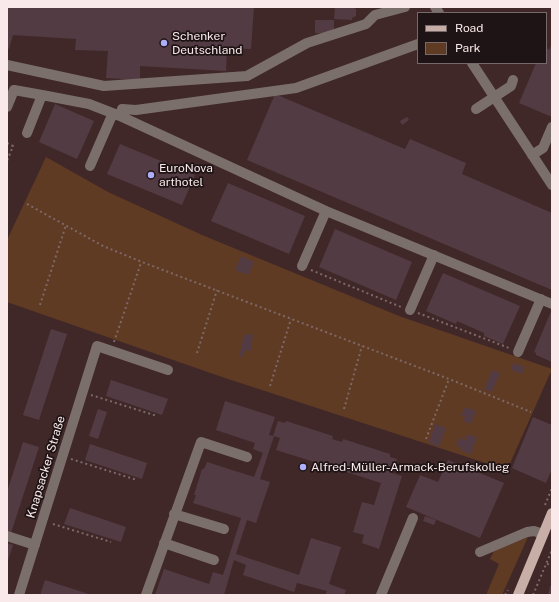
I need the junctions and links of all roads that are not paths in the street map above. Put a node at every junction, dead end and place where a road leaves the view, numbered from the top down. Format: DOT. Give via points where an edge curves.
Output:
graph roads {
  1 [pos="404,7"];
  2 [pos="417,44"];
  3 [pos="473,64"];
  4 [pos="7,65"];
  5 [pos="513,80"];
  6 [pos="42,95"];
  7 [pos="495,98"];
  8 [pos="7,107"];
  9 [pos="476,109"];
  10 [pos="116,114"];
  11 [pos="552,127"];
  12 [pos="27,133"];
  13 [pos="532,155"];
  14 [pos="90,166"];
  15 [pos="552,185"];
  16 [pos="326,211"];
  17 [pos="434,254"];
  18 [pos="302,266"];
  19 [pos="541,299"];
  20 [pos="552,304"];
  21 [pos="410,310"];
  22 [pos="518,352"];
  23 [pos="168,370"];
  24 [pos="247,458"];
  25 [pos="552,513"];
  26 [pos="174,514"];
  27 [pos="413,518"];
  28 [pos="224,529"];
  29 [pos="543,534"];
  30 [pos="7,536"];
  31 [pos="164,543"];
  32 [pos="35,545"];
  33 [pos="480,552"];
  34 [pos="214,560"];
  35 [pos="19,595"];
  36 [pos="146,595"];
  37 [pos="381,595"];
  38 [pos="518,595"];
  1 -- 4 [label="street" via="375,15 366,24 307,43 247,76 104,86"];
  2 -- 10 [label="street" via="296,88 136,110 122,109"];
  3 -- 7 [label="street"];
  5 -- 7 [label="street" via="511,86"];
  6 -- 8 [label="street" via="14,90"];
  6 -- 10 [label="street" via="89,104"];
  6 -- 12 [label="street"];
  7 -- 9 [label="street"];
  7 -- 13 [label="street"];
  10 -- 14 [label="street"];
  10 -- 16 [label="street"];
  11 -- 13 [label="street" via="543,148"];
  13 -- 15 [label="street"];
  16 -- 17 [label="street"];
  16 -- 18 [label="street"];
  17 -- 19 [label="street"];
  17 -- 21 [label="street"];
  19 -- 20 [label="street"];
  19 -- 22 [label="street"];
  23 -- 32 [label="street, Knapsacker Straße" via="97,346"];
  24 -- 26 [label="street" via="201,442"];
  25 -- 29 [label="main road"];
  26 -- 28 [label="street"];
  26 -- 31 [label="street"];
  27 -- 37 [label="street"];
  29 -- 33 [label="street" via="527,532"];
  29 -- 38 [label="main road"];
  30 -- 32 [label="street"];
  31 -- 34 [label="street"];
  31 -- 36 [label="street"];
  32 -- 35 [label="street, Knapsacker Straße"];
}
